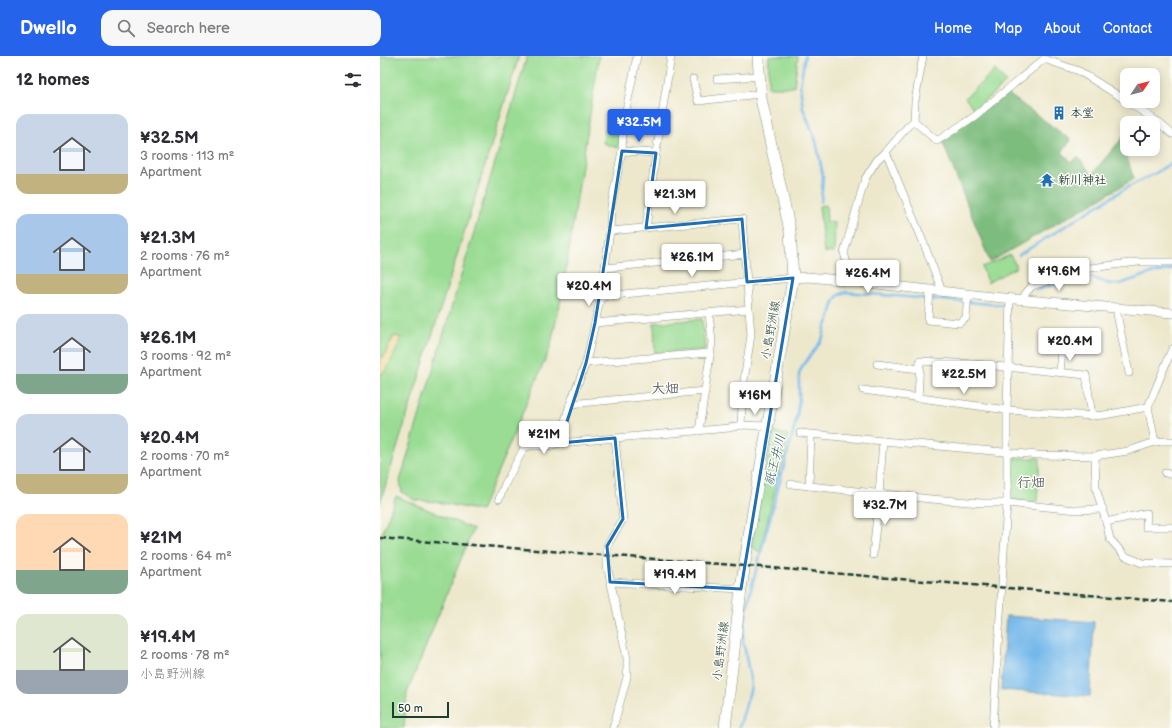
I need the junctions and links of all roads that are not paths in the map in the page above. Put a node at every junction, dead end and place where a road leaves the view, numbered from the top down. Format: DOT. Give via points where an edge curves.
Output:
graph roads {
  1 [pos="637,56"];
  2 [pos="671,56"];
  3 [pos="758,56"];
  4 [pos="923,56"];
  5 [pos="759,76"];
  6 [pos="693,79"];
  7 [pos="717,79"];
  8 [pos="760,94"];
  9 [pos="1120,97"];
  10 [pos="1137,108"];
  11 [pos="914,121"];
  12 [pos="1172,134"];
  13 [pos="622,151"];
  14 [pos="886,152"];
  15 [pos="656,153"];
  16 [pos="646,228"];
  17 [pos="610,231"];
  18 [pos="745,254"];
  19 [pos="1172,262"];
  20 [pos="605,268"];
  21 [pos="793,278"];
  22 [pos="849,281"];
  23 [pos="747,282"];
  24 [pos="944,292"];
  25 [pos="582,294"];
  26 [pos="601,296"];
  27 [pos="930,296"];
  28 [pos="1010,298"];
  29 [pos="1023,299"];
  30 [pos="968,300"];
  31 [pos="749,309"];
  32 [pos="709,313"];
  33 [pos="1172,313"];
  34 [pos="1117,314"];
  35 [pos="595,323"];
  36 [pos="1172,349"];
  37 [pos="1062,350"];
  38 [pos="710,353"];
  39 [pos="1169,362"];
  40 [pos="586,363"];
  41 [pos="877,364"];
  42 [pos="1008,368"];
  43 [pos="919,369"];
  44 [pos="1060,373"];
  45 [pos="1129,373"];
  46 [pos="705,390"];
  47 [pos="862,390"];
  48 [pos="918,398"];
  49 [pos="570,404"];
  50 [pos="1148,407"];
  51 [pos="1008,410"];
  52 [pos="1092,416"];
  53 [pos="741,425"];
  54 [pos="768,426"];
  55 [pos="699,431"];
  56 [pos="800,433"];
  57 [pos="811,435"];
  58 [pos="615,438"];
  59 [pos="883,441"];
  60 [pos="1172,441"];
  61 [pos="1155,442"];
  62 [pos="560,443"];
  63 [pos="1008,452"];
  64 [pos="1095,456"];
  65 [pos="791,484"];
  66 [pos="809,486"];
  67 [pos="879,494"];
  68 [pos="499,499"];
  69 [pos="1008,503"];
  70 [pos="1103,509"];
  71 [pos="1106,522"];
  72 [pos="1172,527"];
  73 [pos="872,555"];
  74 [pos="1172,564"];
  75 [pos="610,582"];
  76 [pos="741,589"];
  77 [pos="612,728"];
  78 [pos="725,728"];
  79 [pos="994,728"];
  1 -- 13 [label="street" via="623,125"];
  2 -- 15 [label="street"];
  3 -- 5 [label="main road, 小島野洲線"];
  4 -- 11 [label="street"];
  5 -- 7 [label="street"];
  5 -- 8 [label="main road, 小島野洲線"];
  6 -- 8 [label="street" via="698,101"];
  8 -- 21 [label="main road, 小島野洲線" via="790,231"];
  9 -- 11 [label="street" via="1079,71 1044,59 975,116 936,141"];
  10 -- 12 [label="street"];
  11 -- 14 [label="street"];
  13 -- 15 [label="street"];
  13 -- 17 [label="street" via="611,206"];
  14 -- 22 [label="street" via="877,160 865,179 844,253 850,272"];
  14 -- 24 [label="street"];
  15 -- 16 [label="street"];
  16 -- 17 [label="street"];
  16 -- 18 [label="street" via="742,219"];
  17 -- 20 [label="street"];
  18 -- 20 [label="street"];
  18 -- 23 [label="street"];
  19 -- 29 [label="street" via="1138,262 1082,269 1032,286"];
  20 -- 26 [label="street"];
  21 -- 22 [label="street"];
  21 -- 23 [label="street"];
  21 -- 54 [label="main road, 小島野洲線"];
  22 -- 27 [label="street"];
  23 -- 26 [label="street"];
  23 -- 31 [label="street"];
  24 -- 27 [label="street"];
  24 -- 30 [label="street"];
  25 -- 26 [label="street"];
  26 -- 35 [label="street"];
  27 -- 30 [label="street" via="928,320 959,323 966,318"];
  28 -- 29 [label="street"];
  28 -- 30 [label="street"];
  28 -- 42 [label="street"];
  29 -- 33 [label="street"];
  31 -- 32 [label="street"];
  31 -- 53 [label="street" via="751,335 743,388"];
  32 -- 35 [label="street"];
  32 -- 38 [label="street" via="712,342"];
  34 -- 45 [label="street"];
  35 -- 40 [label="street"];
  36 -- 39 [label="street"];
  37 -- 44 [label="street"];
  38 -- 40 [label="street"];
  38 -- 46 [label="street"];
  39 -- 50 [label="street"];
  40 -- 49 [label="street"];
  41 -- 43 [label="street"];
  42 -- 43 [label="street" via="920,361"];
  42 -- 44 [label="street"];
  42 -- 51 [label="street"];
  43 -- 48 [label="street"];
  44 -- 52 [label="street" via="1086,376"];
  46 -- 49 [label="street"];
  46 -- 55 [label="street"];
  47 -- 48 [label="street"];
  48 -- 51 [label="street"];
  49 -- 62 [label="street"];
  50 -- 52 [label="street"];
  50 -- 61 [label="street"];
  51 -- 52 [label="street"];
  51 -- 63 [label="street"];
  53 -- 54 [label="street"];
  53 -- 55 [label="street"];
  54 -- 76 [label="main road, 小島野洲線"];
  55 -- 58 [label="street"];
  56 -- 57 [label="street"];
  57 -- 59 [label="street"];
  57 -- 66 [label="street"];
  58 -- 62 [label="street"];
  58 -- 75 [label="street" via="623,519 607,546"];
  59 -- 63 [label="street"];
  59 -- 67 [label="street"];
  60 -- 61 [label="street"];
  61 -- 64 [label="street" via="1128,451"];
  62 -- 68 [label="street" via="524,448"];
  63 -- 64 [label="street"];
  63 -- 69 [label="street"];
  64 -- 70 [label="street" via="1096,488"];
  65 -- 66 [label="street"];
  66 -- 67 [label="street"];
  67 -- 69 [label="street"];
  67 -- 73 [label="street"];
  69 -- 70 [label="street" via="1077,510"];
  69 -- 79 [label="street"];
  70 -- 71 [label="street"];
  71 -- 72 [label="street" via="1147,513 1146,527"];
  71 -- 74 [label="street" via="1110,539 1125,556 1142,563"];
  75 -- 76 [label="street"];
  75 -- 77 [label="street" via="627,658 627,677"];
  76 -- 78 [label="main road, 小島野洲線"];
}
